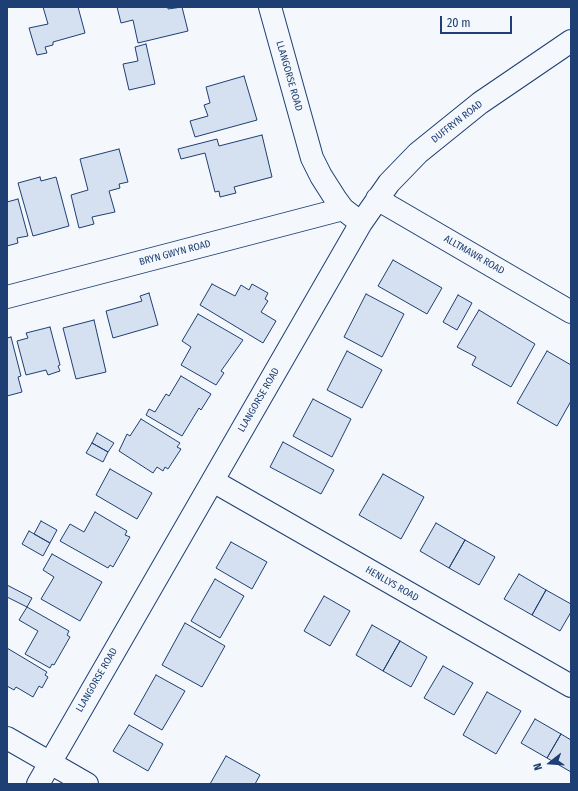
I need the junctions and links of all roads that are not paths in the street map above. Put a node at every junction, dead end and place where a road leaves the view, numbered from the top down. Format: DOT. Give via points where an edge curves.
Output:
graph roads {
  1 [pos="270,7"];
  2 [pos="571,41"];
  3 [pos="377,199"];
  4 [pos="343,209"];
  5 [pos="361,222"];
  6 [pos="7,297"];
  7 [pos="571,312"];
  8 [pos="213,481"];
  9 [pos="571,686"];
  10 [pos="7,738"];
  11 [pos="50,762"];
  12 [pos="38,784"];
  13 [pos="87,784"];
  1 -- 4 [label="street, LLANGORSE ROAD" via="312,158"];
  2 -- 3 [label="street, DUFFRYN ROAD" via="480,103 450,127 402,168"];
  3 -- 5 [label="street, DUFFRYN ROAD"];
  3 -- 7 [label="street, ALLTMAWR ROAD"];
  4 -- 5 [label="street, LLANGORSE ROAD"];
  4 -- 6 [label="street, BRYN GWYN ROAD"];
  5 -- 8 [label="street, LLANGORSE ROAD"];
  8 -- 9 [label="street, HENLLYS ROAD"];
  8 -- 11 [label="street, LLANGORSE ROAD"];
  10 -- 11 [label="street"];
  11 -- 12 [label="street, LLANGORSE ROAD"];
  11 -- 13 [label="street"];
}
